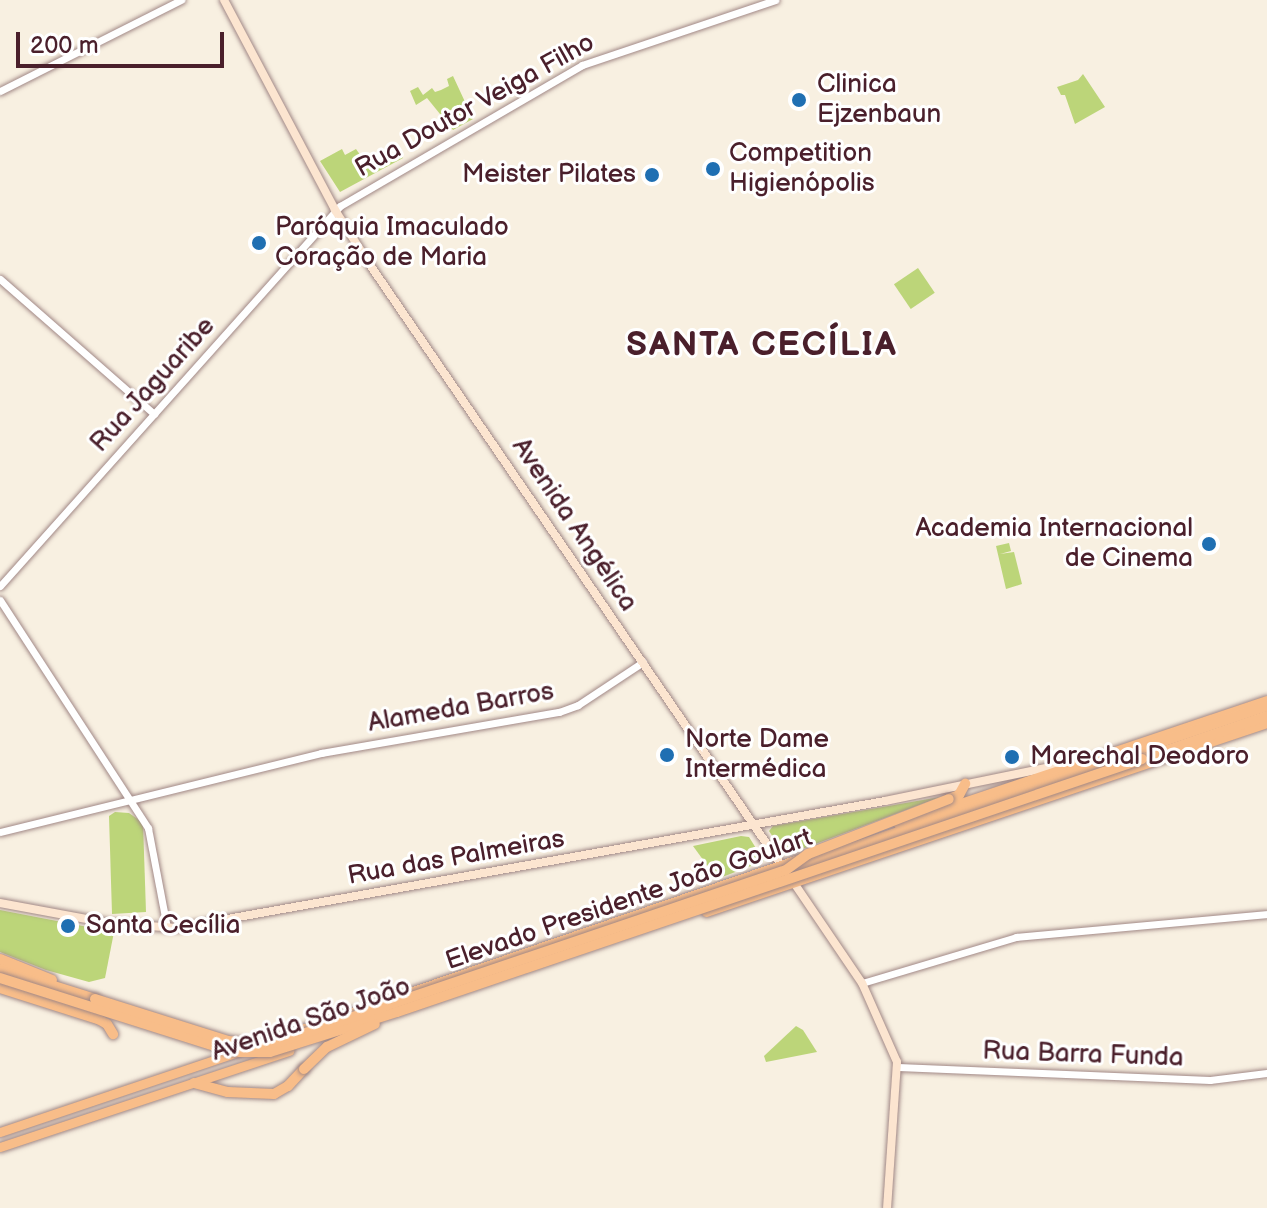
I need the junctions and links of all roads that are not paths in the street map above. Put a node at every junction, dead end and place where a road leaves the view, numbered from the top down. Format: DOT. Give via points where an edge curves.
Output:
graph roads {
  1 [pos="181,0"];
  2 [pos="224,0"];
  3 [pos="775,0"];
  4 [pos="0,91"];
  5 [pos="335,210"];
  6 [pos="0,279"];
  7 [pos="154,414"];
  8 [pos="0,586"];
  9 [pos="0,600"];
  10 [pos="643,662"];
  11 [pos="1267,703"];
  12 [pos="1267,716"];
  13 [pos="1267,723"];
  14 [pos="1083,761"];
  15 [pos="965,784"];
  16 [pos="130,799"];
  17 [pos="753,824"];
  18 [pos="0,832"];
  19 [pos="783,867"];
  20 [pos="794,884"];
  21 [pos="0,903"];
  22 [pos="1267,914"];
  23 [pos="167,928"];
  24 [pos="0,959"];
  25 [pos="0,969"];
  26 [pos="0,978"];
  27 [pos="862,983"];
  28 [pos="0,988"];
  29 [pos="63,989"];
  30 [pos="397,1012"];
  31 [pos="201,1027"];
  32 [pos="113,1034"];
  33 [pos="285,1034"];
  34 [pos="898,1067"];
  35 [pos="1267,1073"];
  36 [pos="194,1083"];
  37 [pos="0,1132"];
  38 [pos="0,1147"];
  39 [pos="887,1208"];
  1 -- 4 [label="street"];
  2 -- 5 [label="main road, Avenida Angélica"];
  3 -- 5 [label="street, Rua Doutor Veiga Filho" via="582,65"];
  5 -- 7 [label="street, Rua Jaguaribe"];
  5 -- 10 [label="main road, Avenida Angélica"];
  6 -- 7 [label="street"];
  7 -- 8 [label="street, Rua Jaguaribe"];
  9 -- 16 [label="street"];
  10 -- 16 [label="street, Alameda Barros" via="568,710 321,753"];
  10 -- 17 [label="main road, Avenida Angélica"];
  11 -- 14 [label="main road, Avenida São João"];
  11 -- 19 [label="highway, Elevado Presidente João Goulart, bridge"];
  12 -- 30 [label="highway, Elevado Presidente João Goulart, bridge"];
  13 -- 20 [label="main road, Avenida São João"];
  14 -- 15 [label="main road, Rua das Palmeiras"];
  14 -- 19 [label="main road, Avenida São João"];
  15 -- 17 [label="main road, Rua das Palmeiras"];
  15 -- 19 [label="highway, bridge" via="959,795"];
  16 -- 18 [label="street, Alameda Barros"];
  16 -- 23 [label="street" via="150,833"];
  17 -- 19 [label="main road, Avenida Angélica"];
  17 -- 23 [label="main road, Rua das Palmeiras"];
  19 -- 20 [label="main road, Avenida Angélica"];
  19 -- 29 [label="highway, Elevado Presidente João Goulart, bridge" via="267,1044 228,1041"];
  19 -- 33 [label="main road, Avenida São João"];
  20 -- 27 [label="main road, Avenida Angélica"];
  20 -- 36 [label="main road, Avenida São João"];
  21 -- 23 [label="main road, Rua das Palmeiras"];
  22 -- 27 [label="street" via="1016,937"];
  24 -- 29 [label="highway"];
  25 -- 29 [label="highway, Elevado Presidente João Goulart"];
  26 -- 30 [label="highway, Elevado Presidente João Goulart, bridge" via="240,1052 281,1049"];
  27 -- 34 [label="main road, Avenida Angélica"];
  28 -- 32 [label="highway" via="103,1021"];
  30 -- 36 [label="highway, bridge" via="320,1051 281,1091 256,1094"];
  31 -- 33 [label="main road" via="250,1039"];
  33 -- 37 [label="main road, Avenida São João"];
  34 -- 35 [label="street, Rua Barra Funda" via="1210,1080"];
  34 -- 39 [label="main road"];
  36 -- 38 [label="main road, Avenida São João"];
}
